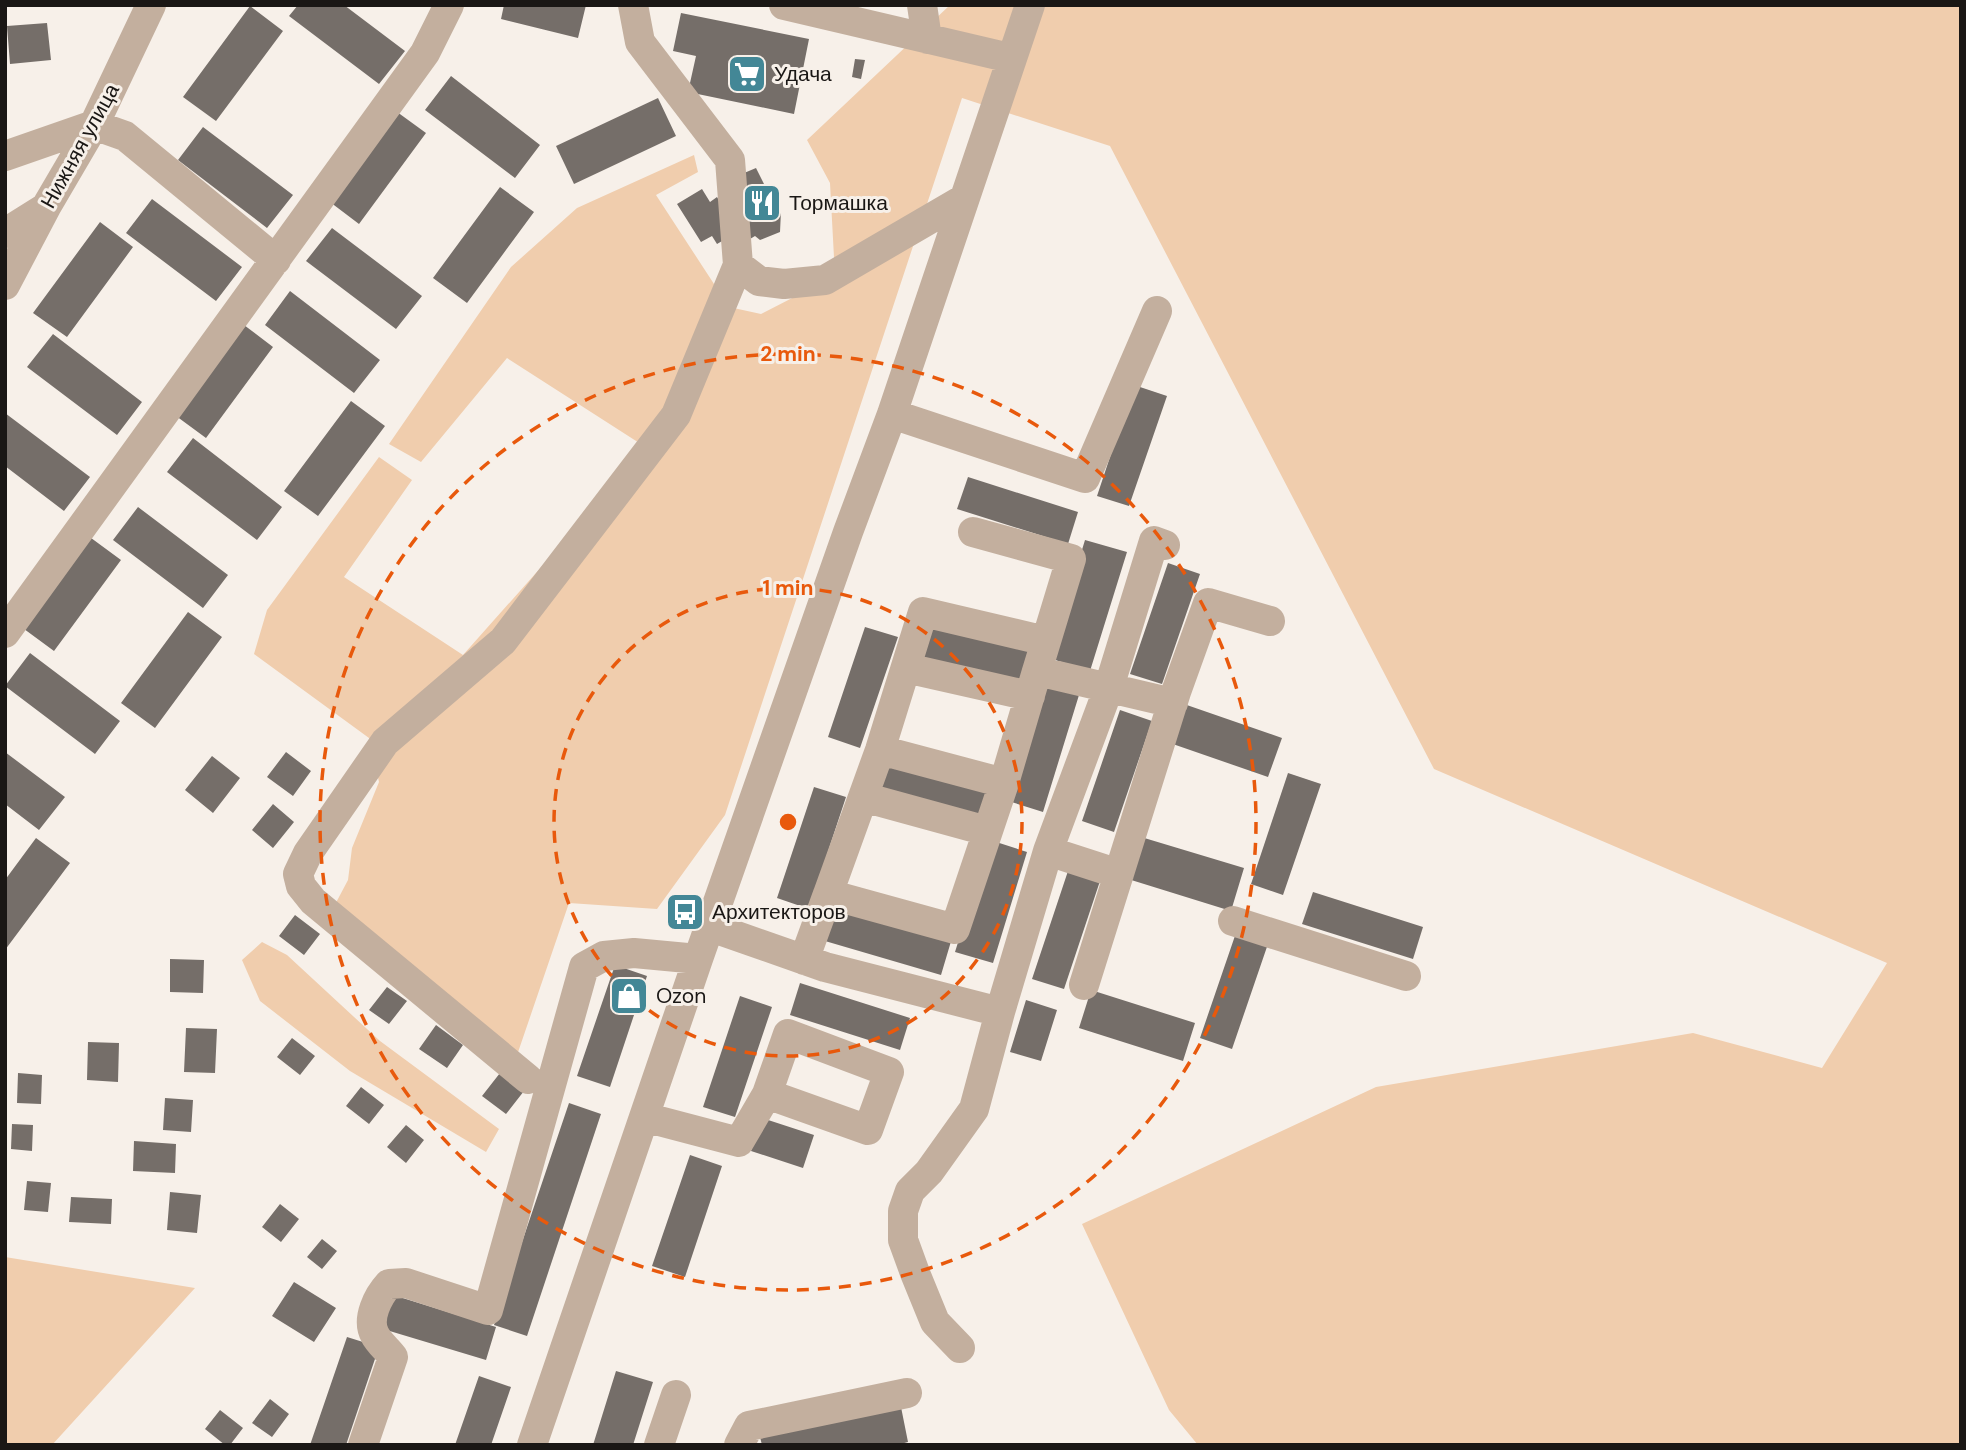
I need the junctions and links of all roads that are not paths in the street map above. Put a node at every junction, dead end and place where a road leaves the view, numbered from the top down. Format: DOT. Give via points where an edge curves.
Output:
graph roads {
  1 [pos="151,5"];
  2 [pos="449,5"];
  3 [pos="634,5"];
  4 [pos="783,5"];
  5 [pos="922,5"];
  6 [pos="1030,5"];
  7 [pos="927,38"];
  8 [pos="1010,58"];
  9 [pos="94,125"];
  10 [pos="5,156"];
  11 [pos="964,199"];
  12 [pos="46,207"];
  13 [pos="5,233"];
  14 [pos="276,260"];
  15 [pos="738,265"];
  16 [pos="5,285"];
  17 [pos="1157,311"];
  18 [pos="892,414"];
  19 [pos="973,533"];
  20 [pos="1165,545"];
  21 [pos="1270,621"];
  22 [pos="5,633"];
  23 [pos="1046,641"];
  24 [pos="906,668"];
  25 [pos="1034,684"];
  26 [pos="1109,687"];
  27 [pos="1173,703"];
  28 [pos="880,750"];
  29 [pos="1004,782"];
  30 [pos="863,797"];
  31 [pos="987,831"];
  32 [pos="1048,851"];
  33 [pos="1119,874"];
  34 [pos="828,894"];
  35 [pos="1233,920"];
  36 [pos="711,927"];
  37 [pos="698,959"];
  38 [pos="804,960"];
  39 [pos="1406,976"];
  40 [pos="1084,985"];
  41 [pos="1000,1012"];
  42 [pos="528,1079"];
  43 [pos="767,1094"];
  44 [pos="645,1117"];
  45 [pos="960,1348"];
  46 [pos="907,1393"];
  47 [pos="676,1395"];
  48 [pos="363,1445"];
  49 [pos="532,1445"];
  50 [pos="659,1445"];
  51 [pos="739,1445"];
  1 -- 9 [label="street, Нижняя улица"];
  2 -- 14 [label="street" via="425,53"];
  3 -- 15 [label="street" via="639,42 730,160"];
  4 -- 7 [label="street"];
  5 -- 7 [label="street"];
  6 -- 8 [label="street"];
  7 -- 8 [label="street"];
  8 -- 11 [label="street"];
  9 -- 10 [label="street"];
  9 -- 12 [label="street, Нижняя улица"];
  9 -- 14 [label="street" via="125,136"];
  11 -- 15 [label="street" via="825,281 759,281"];
  11 -- 18 [label="street"];
  12 -- 13 [label="street"];
  12 -- 16 [label="street, Нижняя улица"];
  14 -- 22 [label="street"];
  15 -- 42 [label="street" via="676,415 503,640 385,742 307,853 298,874 313,901"];
  17 -- 18 [label="street" via="1085,478"];
  18 -- 36 [label="street"];
  19 -- 23 [label="street" via="1071,559"];
  20 -- 26 [label="street" via="1154,541"];
  21 -- 27 [label="street" via="1208,603"];
  23 -- 24 [label="street" via="923,612"];
  23 -- 25 [label="street"];
  24 -- 25 [label="street"];
  24 -- 28 [label="street"];
  25 -- 26 [label="street"];
  25 -- 29 [label="street"];
  26 -- 27 [label="street"];
  26 -- 32 [label="street"];
  27 -- 33 [label="street"];
  28 -- 29 [label="street"];
  28 -- 30 [label="street"];
  29 -- 31 [label="street"];
  30 -- 31 [label="street"];
  30 -- 34 [label="street"];
  31 -- 34 [label="street" via="955,929"];
  32 -- 33 [label="street"];
  32 -- 41 [label="street"];
  33 -- 40 [label="street"];
  34 -- 38 [label="street"];
  35 -- 39 [label="street"];
  36 -- 37 [label="street"];
  36 -- 38 [label="street"];
  37 -- 44 [label="street"];
  37 -- 48 [label="street" via="634,953 604,957 584,967 488,1310 406,1283 389,1284 372,1315 373,1333 393,1357"];
  38 -- 41 [label="street"];
  41 -- 45 [label="street" via="974,1109 910,1191 903,1211 903,1240 935,1322"];
  43 -- 44 [label="street" via="739,1142"];
  44 -- 49 [label="street"];
  46 -- 51 [label="street" via="749,1426"];
  47 -- 50 [label="street"];
}
